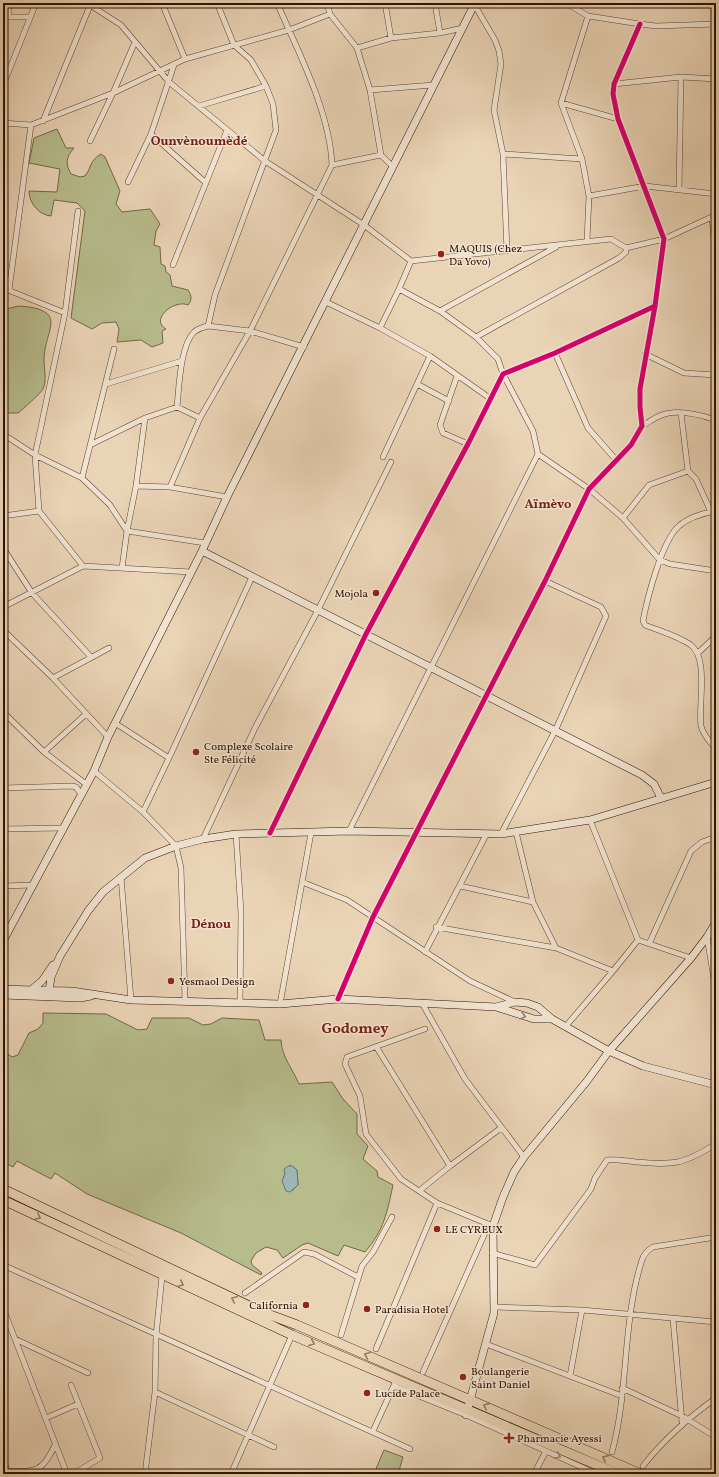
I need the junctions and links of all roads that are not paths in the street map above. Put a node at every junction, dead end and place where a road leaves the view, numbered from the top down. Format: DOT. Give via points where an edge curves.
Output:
graph roads {
  1 [pos="9,3"];
  2 [pos="36,3"];
  3 [pos="162,3"];
  4 [pos="217,3"];
  5 [pos="277,3"];
  6 [pos="327,3"];
  7 [pos="385,3"];
  8 [pos="435,3"];
  9 [pos="566,3"];
  10 [pos="90,4"];
  11 [pos="474,4"];
  12 [pos="330,14"];
  13 [pos="588,16"];
  14 [pos="6,17"];
  15 [pos="30,17"];
  16 [pos="640,24"];
  17 [pos="716,24"];
  18 [pos="463,28"];
  19 [pos="289,30"];
  20 [pos="440,33"];
  21 [pos="391,38"];
  22 [pos="135,42"];
  23 [pos="234,45"];
  24 [pos="357,48"];
  25 [pos="185,59"];
  26 [pos="174,65"];
  27 [pos="161,72"];
  28 [pos="681,77"];
  29 [pos="6,78"];
  30 [pos="716,79"];
  31 [pos="169,82"];
  32 [pos="614,84"];
  33 [pos="433,85"];
  34 [pos="266,86"];
  35 [pos="370,90"];
  36 [pos="113,94"];
  37 [pos="561,103"];
  38 [pos="199,106"];
  39 [pos="618,119"];
  40 [pos="43,121"];
  41 [pos="3,123"];
  42 [pos="31,125"];
  43 [pos="227,130"];
  44 [pos="151,134"];
  45 [pos="90,141"];
  46 [pos="503,154"];
  47 [pos="382,155"];
  48 [pos="582,159"];
  49 [pos="265,161"];
  50 [pos="332,165"];
  51 [pos="393,167"];
  52 [pos="128,182"];
  53 [pos="206,182"];
  54 [pos="645,186"];
  55 [pos="679,189"];
  56 [pos="716,194"];
  57 [pos="317,195"];
  58 [pos="589,196"];
  59 [pos="78,211"];
  60 [pos="714,216"];
  61 [pos="364,225"];
  62 [pos="664,239"];
  63 [pos="587,241"];
  64 [pos="559,246"];
  65 [pos="626,248"];
  66 [pos="506,251"];
  67 [pos="716,257"];
  68 [pos="411,261"];
  69 [pos="174,266"];
  70 [pos="3,288"];
  71 [pos="399,289"];
  72 [pos="9,290"];
  73 [pos="326,302"];
  74 [pos="655,306"];
  75 [pos="440,311"];
  76 [pos="65,313"];
  77 [pos="208,326"];
  78 [pos="380,328"];
  79 [pos="250,331"];
  80 [pos="476,337"];
  81 [pos="304,347"];
  82 [pos="114,350"];
  83 [pos="555,353"];
  84 [pos="646,354"];
  85 [pos="430,356"];
  86 [pos="182,361"];
  87 [pos="502,374"];
  88 [pos="716,375"];
  89 [pos="457,376"];
  90 [pos="106,384"];
  91 [pos="417,384"];
  92 [pos="491,399"];
  93 [pos="449,401"];
  94 [pos="176,407"];
  95 [pos="682,413"];
  96 [pos="145,418"];
  97 [pos="200,418"];
  98 [pos="716,420"];
  99 [pos="642,426"];
  100 [pos="3,434"];
  101 [pos="92,444"];
  102 [pos="468,444"];
  103 [pos="538,454"];
  104 [pos="35,456"];
  105 [pos="383,457"];
  106 [pos="617,461"];
  107 [pos="391,462"];
  108 [pos="688,471"];
  109 [pos="82,478"];
  110 [pos="136,486"];
  111 [pos="170,487"];
  112 [pos="588,489"];
  113 [pos="227,497"];
  114 [pos="39,511"];
  115 [pos="714,511"];
  116 [pos="3,516"];
  117 [pos="623,518"];
  118 [pos="127,531"];
  119 [pos="205,542"];
  120 [pos="3,548"];
  121 [pos="202,551"];
  122 [pos="660,560"];
  123 [pos="83,566"];
  124 [pos="122,568"];
  125 [pos="716,571"];
  126 [pos="192,572"];
  127 [pos="252,577"];
  128 [pos="545,581"];
  129 [pos="32,593"];
  130 [pos="3,607"];
  131 [pos="318,610"];
  132 [pos="3,630"];
  133 [pos="366,634"];
  134 [pos="716,636"];
  135 [pos="109,648"];
  136 [pos="698,653"];
  137 [pos="91,657"];
  138 [pos="431,667"];
  139 [pos="53,678"];
  140 [pos="487,695"];
  141 [pos="3,712"];
  142 [pos="86,714"];
  143 [pos="115,723"];
  144 [pos="556,730"];
  145 [pos="108,737"];
  146 [pos="716,749"];
  147 [pos="44,752"];
  148 [pos="170,758"];
  149 [pos="94,771"];
  150 [pos="716,782"];
  151 [pos="86,784"];
  152 [pos="3,788"];
  153 [pos="81,794"];
  154 [pos="661,798"];
  155 [pos="143,812"];
  156 [pos="590,820"];
  157 [pos="62,828"];
  158 [pos="3,829"];
  159 [pos="349,831"];
  160 [pos="418,832"];
  161 [pos="516,832"];
  162 [pos="270,833"];
  163 [pos="311,833"];
  164 [pos="236,834"];
  165 [pos="501,834"];
  166 [pos="486,835"];
  167 [pos="716,837"];
  168 [pos="203,839"];
  169 [pos="176,846"];
  170 [pos="121,877"];
  171 [pos="302,882"];
  172 [pos="3,886"];
  173 [pos="33,886"];
  174 [pos="460,886"];
  175 [pos="533,902"];
  176 [pos="373,917"];
  177 [pos="716,922"];
  178 [pos="436,927"];
  179 [pos="707,938"];
  180 [pos="638,940"];
  181 [pos="3,941"];
  182 [pos="649,944"];
  183 [pos="556,948"];
  184 [pos="425,952"];
  185 [pos="60,956"];
  186 [pos="690,958"];
  187 [pos="613,971"];
  188 [pos="42,981"];
  189 [pos="3,989"];
  190 [pos="31,990"];
  191 [pos="716,991"];
  192 [pos="45,993"];
  193 [pos="3,995"];
  194 [pos="131,1000"];
  195 [pos="338,1000"];
  196 [pos="185,1001"];
  197 [pos="240,1002"];
  198 [pos="515,1002"];
  199 [pos="422,1003"];
  200 [pos="280,1004"];
  201 [pos="496,1007"];
  202 [pos="552,1019"];
  203 [pos="566,1026"];
  204 [pos="425,1029"];
  205 [pos="378,1048"];
  206 [pos="609,1051"];
  207 [pos="716,1085"];
  208 [pos="502,1128"];
  209 [pos="716,1144"];
  210 [pos="524,1157"];
  211 [pos="450,1166"];
  212 [pos="3,1189"];
  213 [pos="419,1191"];
  214 [pos="3,1201"];
  215 [pos="437,1203"];
  216 [pos="392,1217"];
  217 [pos="491,1225"];
  218 [pos="716,1237"];
  219 [pos="492,1253"];
  220 [pos="3,1265"];
  221 [pos="162,1276"];
  222 [pos="358,1276"];
  223 [pos="244,1293"];
  224 [pos="494,1307"];
  225 [pos="3,1308"];
  226 [pos="582,1310"];
  227 [pos="630,1315"];
  228 [pos="673,1319"];
  229 [pos="716,1322"];
  230 [pos="292,1335"];
  231 [pos="341,1335"];
  232 [pos="156,1336"];
  233 [pos="15,1338"];
  234 [pos="486,1344"];
  235 [pos="376,1349"];
  236 [pos="423,1372"];
  237 [pos="88,1373"];
  238 [pos="570,1376"];
  239 [pos="395,1383"];
  240 [pos="269,1384"];
  241 [pos="71,1385"];
  242 [pos="622,1388"];
  243 [pos="155,1392"];
  244 [pos="622,1396"];
  245 [pos="716,1398"];
  246 [pos="470,1399"];
  247 [pos="78,1404"];
  248 [pos="467,1412"];
  249 [pos="46,1418"];
  250 [pos="684,1419"];
  251 [pos="373,1431"];
  252 [pos="248,1434"];
  253 [pos="716,1437"];
  254 [pos="56,1445"];
  255 [pos="274,1447"];
  256 [pos="410,1449"];
  257 [pos="546,1451"];
  258 [pos="612,1452"];
  259 [pos="3,1461"];
  260 [pos="642,1470"];
  261 [pos="9,1473"];
  262 [pos="67,1474"];
  263 [pos="73,1474"];
  264 [pos="145,1474"];
  265 [pos="231,1474"];
  266 [pos="534,1474"];
  267 [pos="595,1474"];
  268 [pos="618,1474"];
  1 -- 14 [label="street"];
  2 -- 15 [label="street"];
  3 -- 25 [label="street"];
  4 -- 23 [label="street"];
  5 -- 19 [label="street"];
  6 -- 12 [label="street"];
  7 -- 21 [label="street"];
  8 -- 20 [label="street"];
  9 -- 13 [label="street"];
  10 -- 22 [label="street" via="121,25"];
  10 -- 40 [label="street"];
  11 -- 18 [label="main road"];
  11 -- 46 [label="street" via="499,51 500,64 494,110"];
  12 -- 19 [label="street"];
  12 -- 24 [label="street"];
  13 -- 16 [label="street"];
  13 -- 37 [label="street"];
  14 -- 15 [label="street"];
  15 -- 29 [label="street"];
  16 -- 17 [label="street"];
  16 -- 32 [label="street"];
  18 -- 20 [label="street"];
  18 -- 33 [label="main road"];
  19 -- 23 [label="street"];
  19 -- 50 [label="street" via="311,81 331,148"];
  20 -- 21 [label="street"];
  21 -- 24 [label="street"];
  22 -- 27 [label="street"];
  22 -- 36 [label="street"];
  23 -- 25 [label="street"];
  23 -- 34 [label="street" via="251,60"];
  24 -- 35 [label="street"];
  25 -- 26 [label="street"];
  26 -- 27 [label="street"];
  26 -- 31 [label="street"];
  27 -- 31 [label="street"];
  27 -- 36 [label="street"];
  28 -- 30 [label="street"];
  28 -- 32 [label="street"];
  28 -- 55 [label="street"];
  31 -- 38 [label="street"];
  31 -- 44 [label="street"];
  32 -- 39 [label="street" via="613,94"];
  33 -- 35 [label="street"];
  33 -- 51 [label="main road"];
  34 -- 38 [label="street"];
  34 -- 49 [label="street" via="273,104 276,130"];
  35 -- 47 [label="street"];
  36 -- 40 [label="street"];
  36 -- 45 [label="street"];
  37 -- 39 [label="street"];
  37 -- 48 [label="street"];
  38 -- 43 [label="street"];
  39 -- 54 [label="street"];
  40 -- 42 [label="street"];
  41 -- 42 [label="street"];
  42 -- 72 [label="street"];
  43 -- 49 [label="street"];
  43 -- 53 [label="street"];
  44 -- 52 [label="street"];
  44 -- 53 [label="street"];
  46 -- 48 [label="street"];
  46 -- 66 [label="street"];
  47 -- 50 [label="street"];
  47 -- 51 [label="street"];
  48 -- 58 [label="street"];
  49 -- 57 [label="street"];
  49 -- 77 [label="street" via="215,295"];
  50 -- 57 [label="street"];
  51 -- 61 [label="main road"];
  53 -- 69 [label="street"];
  54 -- 55 [label="street"];
  54 -- 58 [label="street"];
  54 -- 62 [label="street"];
  55 -- 56 [label="street"];
  57 -- 61 [label="street"];
  57 -- 79 [label="street"];
  58 -- 63 [label="street"];
  59 -- 76 [label="street"];
  60 -- 62 [label="street"];
  60 -- 67 [label="street"];
  61 -- 68 [label="street"];
  61 -- 73 [label="main road"];
  62 -- 65 [label="street"];
  62 -- 74 [label="street"];
  63 -- 64 [label="street"];
  63 -- 65 [label="street" via="610,239"];
  64 -- 66 [label="street"];
  64 -- 75 [label="street"];
  65 -- 80 [label="street" via="626,252 619,258"];
  66 -- 68 [label="street"];
  68 -- 71 [label="street"];
  70 -- 72 [label="street"];
  71 -- 75 [label="street"];
  71 -- 78 [label="street"];
  72 -- 76 [label="street"];
  73 -- 78 [label="street"];
  73 -- 81 [label="main road"];
  74 -- 83 [label="street"];
  74 -- 84 [label="street"];
  75 -- 80 [label="street"];
  76 -- 104 [label="street"];
  77 -- 79 [label="street"];
  77 -- 86 [label="street" via="194,332"];
  78 -- 85 [label="street"];
  79 -- 81 [label="street"];
  79 -- 97 [label="street"];
  80 -- 87 [label="street" via="498,359"];
  81 -- 113 [label="main road"];
  82 -- 90 [label="street"];
  83 -- 87 [label="street"];
  83 -- 106 [label="street" via="588,428"];
  84 -- 88 [label="street" via="684,373"];
  84 -- 99 [label="street" via="640,389"];
  85 -- 89 [label="street"];
  85 -- 91 [label="street"];
  86 -- 90 [label="street"];
  86 -- 94 [label="street"];
  87 -- 92 [label="street"];
  87 -- 103 [label="street" via="532,431"];
  89 -- 92 [label="street"];
  89 -- 93 [label="street"];
  90 -- 101 [label="street"];
  91 -- 93 [label="street"];
  91 -- 105 [label="street"];
  92 -- 102 [label="street"];
  93 -- 102 [label="street" via="440,430"];
  94 -- 96 [label="street"];
  94 -- 97 [label="street"];
  95 -- 98 [label="street"];
  95 -- 99 [label="street" via="662,414"];
  95 -- 108 [label="street"];
  96 -- 101 [label="street"];
  96 -- 110 [label="street"];
  97 -- 111 [label="street"];
  99 -- 106 [label="street" via="631,445"];
  100 -- 104 [label="street"];
  101 -- 109 [label="street"];
  102 -- 133 [label="street"];
  103 -- 112 [label="street"];
  103 -- 138 [label="street"];
  104 -- 109 [label="street"];
  104 -- 114 [label="street"];
  106 -- 112 [label="street"];
  107 -- 131 [label="street"];
  108 -- 115 [label="street" via="696,479"];
  108 -- 117 [label="street" via="646,487"];
  109 -- 118 [label="street" via="110,505"];
  110 -- 111 [label="street"];
  110 -- 118 [label="street"];
  111 -- 113 [label="street"];
  112 -- 117 [label="street"];
  112 -- 128 [label="street"];
  113 -- 119 [label="main road"];
  114 -- 116 [label="street"];
  114 -- 123 [label="street"];
  115 -- 122 [label="street" via="686,521 678,527 671,535"];
  117 -- 122 [label="street"];
  118 -- 119 [label="street"];
  118 -- 124 [label="street"];
  119 -- 121 [label="main road"];
  120 -- 129 [label="street"];
  121 -- 126 [label="main road"];
  121 -- 127 [label="main road"];
  122 -- 125 [label="street"];
  122 -- 136 [label="street" via="643,622 691,645"];
  123 -- 124 [label="street"];
  123 -- 129 [label="street"];
  124 -- 126 [label="street"];
  126 -- 143 [label="main road"];
  127 -- 131 [label="main road"];
  127 -- 148 [label="street"];
  128 -- 140 [label="street"];
  128 -- 144 [label="street" via="602,607 606,616"];
  129 -- 130 [label="street"];
  129 -- 137 [label="street"];
  131 -- 133 [label="main road"];
  131 -- 168 [label="street" via="255,728"];
  132 -- 139 [label="street"];
  133 -- 138 [label="main road"];
  133 -- 162 [label="street"];
  134 -- 136 [label="street"];
  135 -- 137 [label="street"];
  136 -- 146 [label="street" via="701,726"];
  137 -- 139 [label="street"];
  138 -- 140 [label="main road"];
  138 -- 159 [label="street"];
  139 -- 142 [label="street"];
  140 -- 144 [label="main road"];
  140 -- 160 [label="street"];
  141 -- 147 [label="street"];
  142 -- 145 [label="street"];
  142 -- 147 [label="street"];
  143 -- 145 [label="main road"];
  143 -- 148 [label="street"];
  144 -- 154 [label="main road" via="642,775 654,784"];
  144 -- 165 [label="street"];
  145 -- 149 [label="main road"];
  147 -- 151 [label="street"];
  148 -- 155 [label="street"];
  149 -- 151 [label="main road"];
  149 -- 155 [label="street"];
  150 -- 154 [label="main road"];
  151 -- 153 [label="main road"];
  152 -- 153 [label="street" via="72,786"];
  153 -- 157 [label="main road"];
  154 -- 156 [label="main road"];
  155 -- 169 [label="street"];
  156 -- 161 [label="main road"];
  156 -- 180 [label="street"];
  157 -- 158 [label="street"];
  157 -- 173 [label="main road"];
  159 -- 160 [label="main road" via="391,834"];
  159 -- 163 [label="main road"];
  160 -- 166 [label="main road"];
  160 -- 176 [label="street"];
  161 -- 165 [label="main road"];
  161 -- 175 [label="street"];
  162 -- 163 [label="main road"];
  162 -- 164 [label="main road"];
  163 -- 171 [label="street"];
  164 -- 168 [label="main road"];
  164 -- 197 [label="street" via="241,913"];
  165 -- 166 [label="main road"];
  166 -- 174 [label="street"];
  167 -- 182 [label="street" via="702,842 691,851"];
  168 -- 169 [label="main road"];
  169 -- 170 [label="main road" via="145,858"];
  169 -- 196 [label="street" via="181,868"];
  170 -- 185 [label="main road" via="103,892 88,911"];
  170 -- 194 [label="street"];
  171 -- 176 [label="street" via="347,900"];
  171 -- 200 [label="street"];
  172 -- 173 [label="street"];
  173 -- 181 [label="main road"];
  174 -- 175 [label="street"];
  174 -- 178 [label="street"];
  175 -- 183 [label="street"];
  176 -- 184 [label="street"];
  176 -- 195 [label="street"];
  177 -- 179 [label="main road"];
  178 -- 183 [label="street"];
  178 -- 184 [label="street"];
  179 -- 186 [label="main road"];
  179 -- 191 [label="street"];
  180 -- 182 [label="street"];
  180 -- 187 [label="street"];
  182 -- 186 [label="street"];
  183 -- 187 [label="street"];
  184 -- 198 [label="street" via="470,982"];
  185 -- 188 [label="main road"];
  185 -- 192 [label="main road"];
  186 -- 206 [label="main road"];
  187 -- 203 [label="street"];
  188 -- 190 [label="main road"];
  188 -- 192 [label="main road"];
  189 -- 190 [label="main road"];
  190 -- 192 [label="main road"];
  192 -- 193 [label="main road"];
  192 -- 194 [label="main road" via="80,998 95,996"];
  194 -- 196 [label="main road"];
  195 -- 199 [label="main road"];
  195 -- 200 [label="main road"];
  196 -- 197 [label="main road"];
  197 -- 200 [label="main road"];
  198 -- 201 [label="main road"];
  198 -- 202 [label="main road" via="538,1007"];
  199 -- 201 [label="main road"];
  199 -- 208 [label="street" via="465,1079"];
  201 -- 202 [label="main road, one-way" via="534,1019"];
  202 -- 203 [label="main road"];
  203 -- 206 [label="main road"];
  204 -- 205 [label="street"];
  205 -- 211 [label="street"];
  205 -- 213 [label="street" via="347,1057 345,1064 360,1096 366,1134 401,1179"];
  206 -- 207 [label="main road" via="643,1066"];
  206 -- 210 [label="main road"];
  208 -- 210 [label="street"];
  208 -- 211 [label="street"];
  209 -- 219 [label="street" via="692,1158 677,1163 607,1160 591,1189 535,1265"];
  210 -- 217 [label="main road" via="508,1184"];
  211 -- 213 [label="street"];
  246 -- 212 [label="highway, one-way" via="262,1312"];
  213 -- 215 [label="street"];
  214 -- 221 [label="highway, one-way"];
  215 -- 217 [label="street"];
  215 -- 235 [label="street"];
  216 -- 222 [label="street"];
  217 -- 219 [label="main road"];
  217 -- 236 [label="street"];
  218 -- 227 [label="street" via="649,1249 642,1259"];
  219 -- 224 [label="main road"];
  220 -- 232 [label="street"];
  221 -- 230 [label="highway, one-way"];
  221 -- 232 [label="street"];
  222 -- 223 [label="street" via="314,1254 304,1252"];
  222 -- 231 [label="street"];
  224 -- 226 [label="street"];
  224 -- 234 [label="main road"];
  225 -- 233 [label="street"];
  226 -- 227 [label="street"];
  226 -- 238 [label="street"];
  227 -- 228 [label="street"];
  227 -- 242 [label="street"];
  228 -- 229 [label="street"];
  228 -- 250 [label="street"];
  230 -- 239 [label="highway, one-way"];
  230 -- 240 [label="street"];
  232 -- 240 [label="street"];
  232 -- 243 [label="street"];
  233 -- 237 [label="street"];
  233 -- 249 [label="street"];
  234 -- 238 [label="street"];
  234 -- 246 [label="main road"];
  238 -- 244 [label="street"];
  239 -- 248 [label="highway"];
  239 -- 251 [label="street"];
  240 -- 251 [label="street"];
  240 -- 252 [label="street"];
  241 -- 247 [label="street"];
  242 -- 244 [label="street"];
  242 -- 250 [label="street"];
  243 -- 252 [label="street"];
  243 -- 264 [label="street"];
  244 -- 258 [label="street"];
  245 -- 250 [label="street"];
  246 -- 248 [label="main road"];
  260 -- 246 [label="highway, one-way"];
  247 -- 249 [label="street"];
  247 -- 263 [label="street" via="100,1458"];
  248 -- 257 [label="street"];
  248 -- 268 [label="highway"];
  249 -- 254 [label="street"];
  250 -- 253 [label="street"];
  250 -- 260 [label="street" via="664,1440"];
  251 -- 256 [label="street"];
  252 -- 255 [label="street"];
  252 -- 265 [label="street"];
  254 -- 261 [label="street" via="44,1466 38,1470"];
  254 -- 262 [label="street"];
  257 -- 266 [label="street"];
  257 -- 267 [label="street, one-way"];
  259 -- 261 [label="street"];
}
